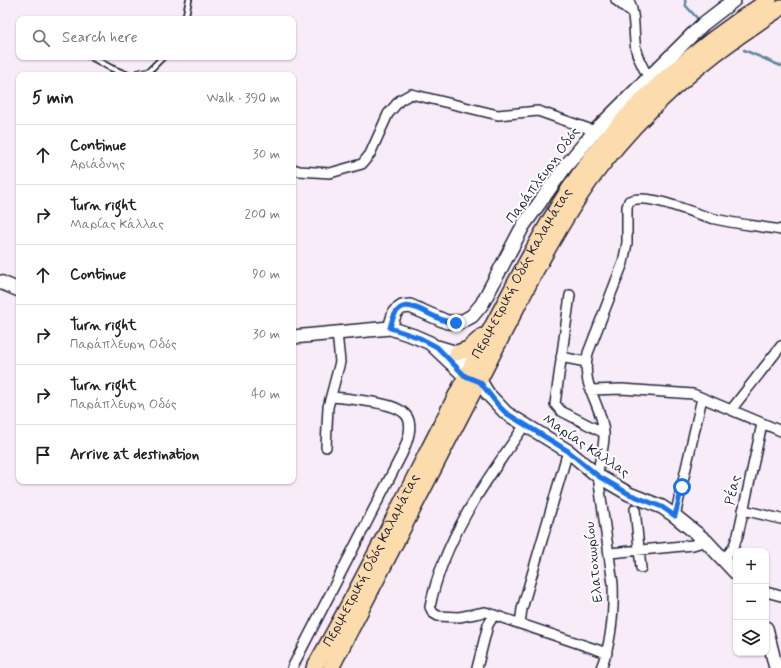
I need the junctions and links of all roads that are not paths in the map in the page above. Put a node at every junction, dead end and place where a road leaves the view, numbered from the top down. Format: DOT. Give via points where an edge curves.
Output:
graph roads {
  1 [pos="189,0"];
  2 [pos="616,0"];
  3 [pos="629,0"];
  4 [pos="734,0"];
  5 [pos="769,0"];
  6 [pos="781,8"];
  7 [pos="632,13"];
  8 [pos="186,16"];
  9 [pos="96,60"];
  10 [pos="160,60"];
  11 [pos="121,72"];
  12 [pos="150,72"];
  13 [pos="649,78"];
  14 [pos="595,131"];
  15 [pos="296,170"];
  16 [pos="781,230"];
  17 [pos="0,282"];
  18 [pos="16,289"];
  19 [pos="570,295"];
  20 [pos="498,316"];
  21 [pos="390,328"];
  22 [pos="337,333"];
  23 [pos="296,337"];
  24 [pos="781,346"];
  25 [pos="437,347"];
  26 [pos="457,353"];
  27 [pos="561,357"];
  28 [pos="586,362"];
  29 [pos="468,371"];
  30 [pos="480,382"];
  31 [pos="590,390"];
  32 [pos="332,397"];
  33 [pos="702,398"];
  34 [pos="731,410"];
  35 [pos="762,424"];
  36 [pos="525,425"];
  37 [pos="781,431"];
  38 [pos="604,432"];
  39 [pos="326,446"];
  40 [pos="568,451"];
  41 [pos="598,476"];
  42 [pos="635,510"];
  43 [pos="742,510"];
  44 [pos="675,516"];
  45 [pos="781,519"];
  46 [pos="706,541"];
  47 [pos="639,550"];
  48 [pos="610,554"];
  49 [pos="724,559"];
  50 [pos="641,568"];
  51 [pos="733,570"];
  52 [pos="769,593"];
  53 [pos="781,596"];
  54 [pos="494,616"];
  55 [pos="520,624"];
  56 [pos="769,640"];
  57 [pos="607,653"];
  58 [pos="292,668"];
  59 [pos="314,668"];
  60 [pos="332,668"];
  61 [pos="477,668"];
  62 [pos="601,668"];
  63 [pos="776,668"];
  1 -- 8 [label="lane"];
  2 -- 7 [label="street"];
  3 -- 7 [label="street"];
  4 -- 13 [label="street, Παράπλευρη Οδός" via="704,24"];
  5 -- 20 [label="main road, Περιμετρική Οδός Καλαμάτας" via="695,52 665,77 606,139 577,177 551,218"];
  6 -- 30 [label="main road, Περιμετρική Οδός Καλαμάτας" via="708,57 645,116 602,165 548,247"];
  7 -- 13 [label="street" via="636,49"];
  9 -- 11 [label="lane"];
  10 -- 12 [label="lane"];
  13 -- 14 [label="street, Παράπλευρη Οδός"];
  14 -- 15 [label="street" via="538,111 498,115 411,94 400,100 388,114 370,154 362,164 330,173"];
  14 -- 21 [label="street, Παράπλευρη Οδός" via="565,167 523,226 482,304 472,316 460,322 447,322 414,306 406,306 395,312"];
  16 -- 28 [label="street" via="715,219 657,201 629,201 627,243 623,263"];
  17 -- 18 [label="street"];
  19 -- 27 [label="street"];
  20 -- 26 [label="main road" via="476,344"];
  20 -- 29 [label="main road, Περιμετρική Οδός Καλαμάτας"];
  21 -- 22 [label="street"];
  21 -- 25 [label="street"];
  22 -- 23 [label="street"];
  22 -- 32 [label="street" via="340,362"];
  24 -- 34 [label="street"];
  25 -- 26 [label="street"];
  25 -- 29 [label="street"];
  26 -- 29 [label="street"];
  27 -- 28 [label="street"];
  27 -- 38 [label="street" via="555,399 557,408"];
  28 -- 31 [label="street" via="586,377"];
  29 -- 30 [label="street, Μαρίας Κάλλας"];
  29 -- 59 [label="main road, Περιμετρική Οδός Καλαμάτας" via="378,551"];
  30 -- 36 [label="street, Μαρίας Κάλλας" via="498,405"];
  30 -- 60 [label="main road, Περιμετρική Οδός Καλαμάτας"];
  31 -- 33 [label="street" via="683,392"];
  31 -- 38 [label="street"];
  32 -- 39 [label="street" via="327,414"];
  32 -- 58 [label="street" via="398,408 408,417 410,432 402,454"];
  33 -- 34 [label="street"];
  33 -- 44 [label="street"];
  34 -- 35 [label="street"];
  35 -- 37 [label="street"];
  35 -- 43 [label="street, Ρέας"];
  36 -- 40 [label="street, Μαρίας Κάλλας"];
  36 -- 54 [label="street" via="491,474 451,543 430,607 438,616 459,617 485,612"];
  38 -- 41 [label="street, Ελατοχωρίου"];
  40 -- 41 [label="street, Μαρίας Κάλλας"];
  40 -- 55 [label="street" via="522,609"];
  41 -- 44 [label="street, Μαρίας Κάλλας"];
  41 -- 48 [label="street, Ελατοχωρίου"];
  42 -- 47 [label="street"];
  43 -- 45 [label="street"];
  43 -- 49 [label="street, Ρέας" via="736,542"];
  44 -- 46 [label="street, Μαρίας Κάλλας"];
  46 -- 47 [label="street" via="693,545"];
  46 -- 49 [label="street, Μαρίας Κάλλας"];
  47 -- 48 [label="street"];
  47 -- 50 [label="street"];
  48 -- 57 [label="street, Ελατοχωρίου" via="614,600"];
  49 -- 51 [label="street, Μαρίας Κάλλας"];
  52 -- 53 [label="street"];
  54 -- 55 [label="street"];
  54 -- 61 [label="street" via="488,625"];
  55 -- 57 [label="street"];
  56 -- 63 [label="street"];
  57 -- 62 [label="street, Ελατοχωρίου"];
}
